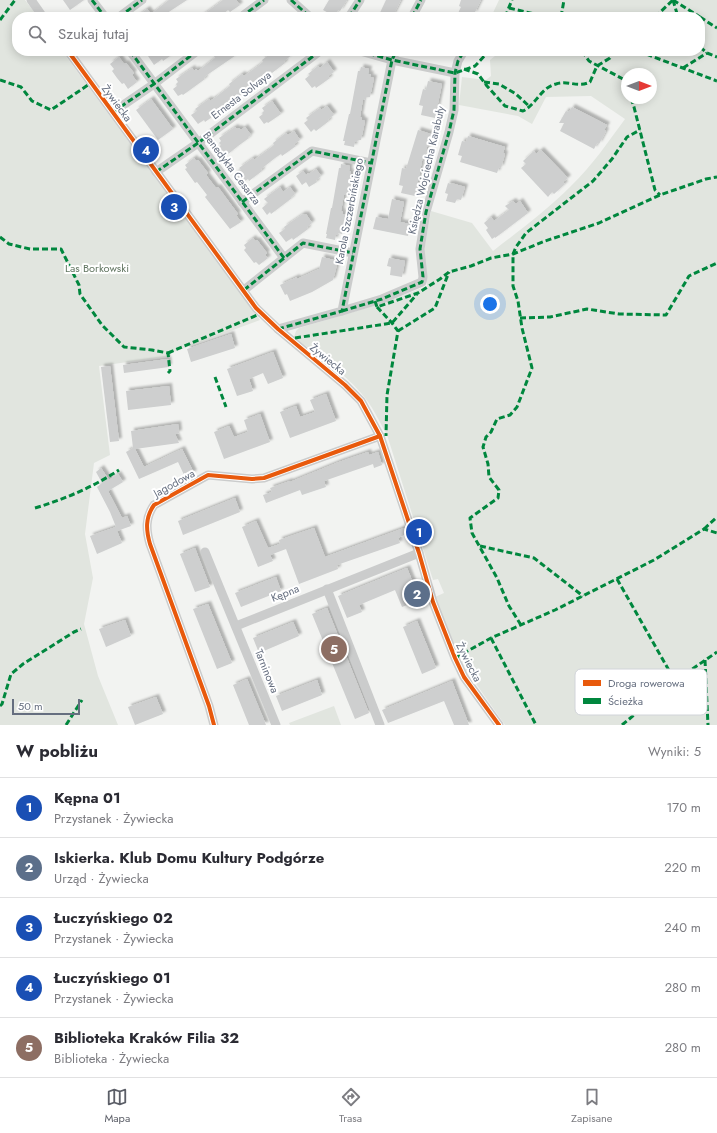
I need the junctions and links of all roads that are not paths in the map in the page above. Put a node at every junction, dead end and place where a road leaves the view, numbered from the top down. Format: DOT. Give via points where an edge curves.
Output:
graph roads {
  1 [pos="30,0"];
  2 [pos="92,0"];
  3 [pos="142,0"];
  4 [pos="264,0"];
  5 [pos="291,0"];
  6 [pos="360,0"];
  7 [pos="421,0"];
  8 [pos="39,12"];
  9 [pos="101,12"];
  10 [pos="126,12"];
  11 [pos="248,12"];
  12 [pos="304,12"];
  13 [pos="352,12"];
  14 [pos="415,12"];
  15 [pos="72,56"];
  16 [pos="134,56"];
  17 [pos="190,56"];
  18 [pos="313,56"];
  19 [pos="378,56"];
  20 [pos="394,56"];
  21 [pos="461,56"];
  22 [pos="392,60"];
  23 [pos="456,73"];
  24 [pos="154,84"];
  25 [pos="113,112"];
  26 [pos="198,143"];
  27 [pos="371,162"];
  28 [pos="156,172"];
  29 [pos="242,202"];
  30 [pos="353,253"];
  31 [pos="284,258"];
  32 [pos="244,290"];
  33 [pos="342,310"];
  34 [pos="278,330"];
  35 [pos="380,436"];
  36 [pos="205,552"];
  37 [pos="419,553"];
  38 [pos="327,589"];
  39 [pos="236,626"];
  40 [pos="214,725"];
  41 [pos="276,725"];
  42 [pos="380,725"];
  43 [pos="499,725"];
  1 -- 8 [label="street"];
  2 -- 9 [label="street"];
  3 -- 10 [label="street"];
  4 -- 11 [label="street"];
  5 -- 12 [label="street"];
  6 -- 13 [label="street"];
  7 -- 14 [label="street"];
  15 -- 25 [label="street, Żywiecka"];
  16 -- 24 [label="street, Benedykta Cesarza"];
  17 -- 24 [label="street"];
  18 -- 26 [label="street, Ernesta Solvaya"];
  19 -- 22 [label="street"];
  20 -- 22 [label="street, Karola Szczerbińskiego"];
  21 -- 23 [label="street, Księdza Wojciecha Karabuły"];
  22 -- 23 [label="street"];
  22 -- 27 [label="street, Karola Szczerbińskiego"];
  23 -- 33 [label="street, Księdza Wojciecha Karabuły" via="454,110 426,212 420,249 422,282 382,300"];
  24 -- 25 [label="street"];
  24 -- 26 [label="street, Benedykta Cesarza"];
  25 -- 28 [label="street, Żywiecka"];
  26 -- 28 [label="street, Ernesta Solvaya"];
  26 -- 29 [label="street, Benedykta Cesarza"];
  27 -- 29 [label="street" via="312,152"];
  27 -- 30 [label="street, Karola Szczerbińskiego"];
  28 -- 32 [label="street, Żywiecka"];
  29 -- 31 [label="street, Benedykta Cesarza"];
  30 -- 31 [label="street" via="303,243"];
  30 -- 33 [label="street, Karola Szczerbińskiego"];
  31 -- 32 [label="street"];
  32 -- 34 [label="street, Żywiecka" via="256,308"];
  33 -- 34 [label="street"];
  34 -- 35 [label="street, Żywiecka" via="361,401"];
  35 -- 37 [label="street, Żywiecka"];
  35 -- 40 [label="street, Jagodowa" via="264,478 208,475 154,505 149,512 146,525 152,552"];
  36 -- 39 [label="street"];
  37 -- 38 [label="street, Kępna"];
  37 -- 43 [label="street, Żywiecka" via="433,602 464,677"];
  38 -- 39 [label="street, Kępna"];
  38 -- 42 [label="street"];
  39 -- 41 [label="street, Tarninowa"];
}
